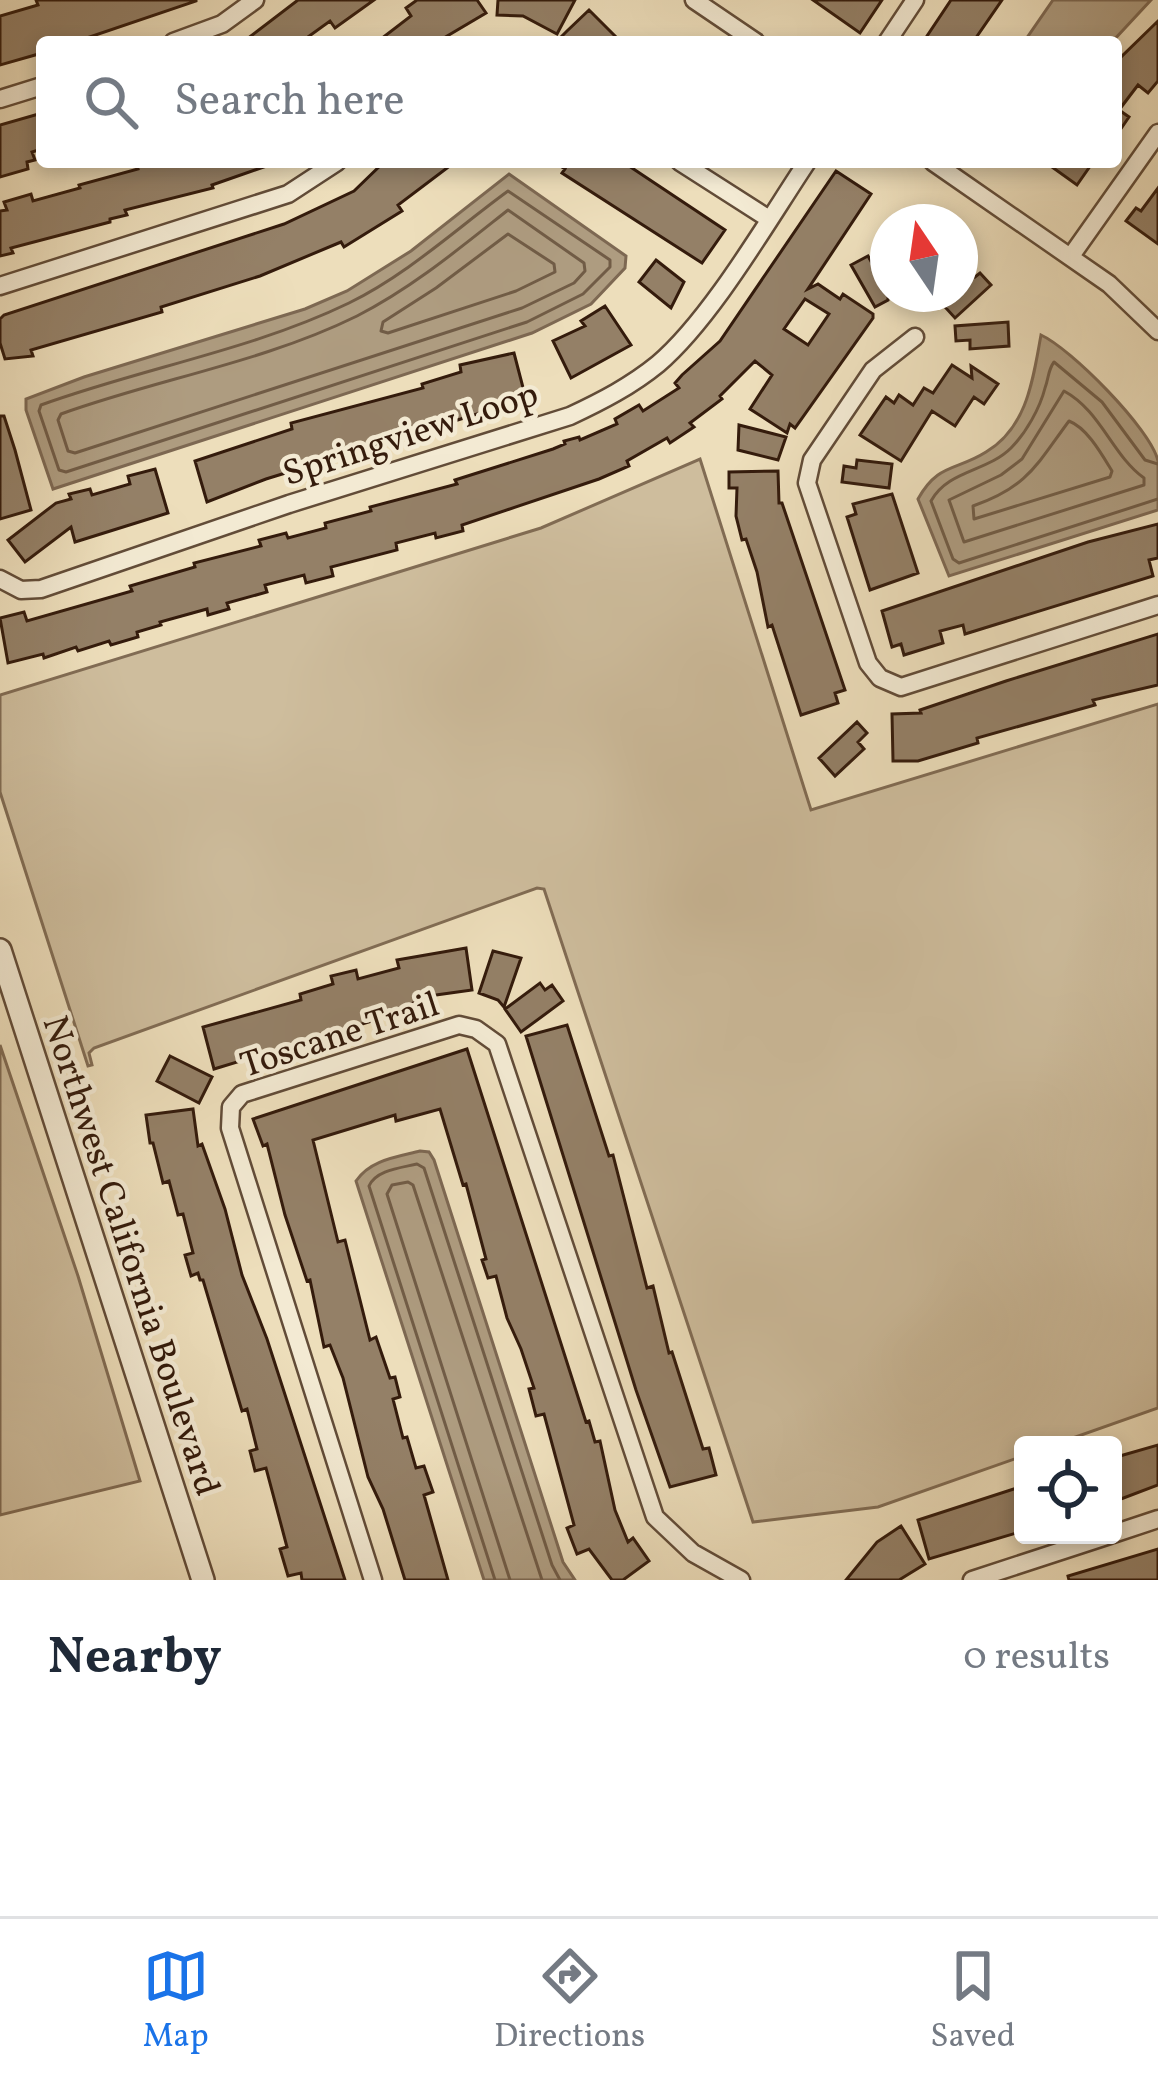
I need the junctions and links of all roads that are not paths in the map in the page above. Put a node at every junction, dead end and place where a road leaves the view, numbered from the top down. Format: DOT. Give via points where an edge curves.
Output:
graph roads {
  1 [pos="254,0"];
  2 [pos="694,0"];
  3 [pos="915,0"];
  4 [pos="189,36"];
  5 [pos="748,36"];
  6 [pos="891,36"];
  7 [pos="36,88"];
  8 [pos="0,100"];
  9 [pos="1158,133"];
  10 [pos="328,168"];
  11 [pos="689,168"];
  12 [pos="803,168"];
  13 [pos="942,168"];
  14 [pos="769,219"];
  15 [pos="1072,256"];
  16 [pos="0,286"];
  17 [pos="1158,331"];
  18 [pos="915,338"];
  19 [pos="0,579"];
  20 [pos="1158,605"];
  21 [pos="0,950"];
  22 [pos="1158,1520"];
  23 [pos="1122,1532"];
  24 [pos="1084,1544"];
  25 [pos="203,1580"];
  26 [pos="373,1580"];
  27 [pos="741,1580"];
  28 [pos="972,1580"];
  1 -- 4 [label="street"];
  2 -- 5 [label="street"];
  3 -- 6 [label="street"];
  7 -- 8 [label="street"];
  9 -- 15 [label="street"];
  10 -- 16 [label="street" via="288,194"];
  11 -- 14 [label="street"];
  12 -- 14 [label="street, Springview Loop"];
  13 -- 15 [label="street"];
  14 -- 19 [label="street, Springview Loop" via="691,330 614,396 41,589"];
  15 -- 17 [label="street"];
  18 -- 20 [label="street" via="873,370 812,460 807,483 880,678 901,687"];
  21 -- 25 [label="street, Northwest California Boulevard"];
  22 -- 23 [label="street"];
  24 -- 28 [label="street"];
  26 -- 27 [label="street, Toscane Trail" via="230,1128 231,1107 242,1094 459,1025 497,1044 655,1517"];
}
